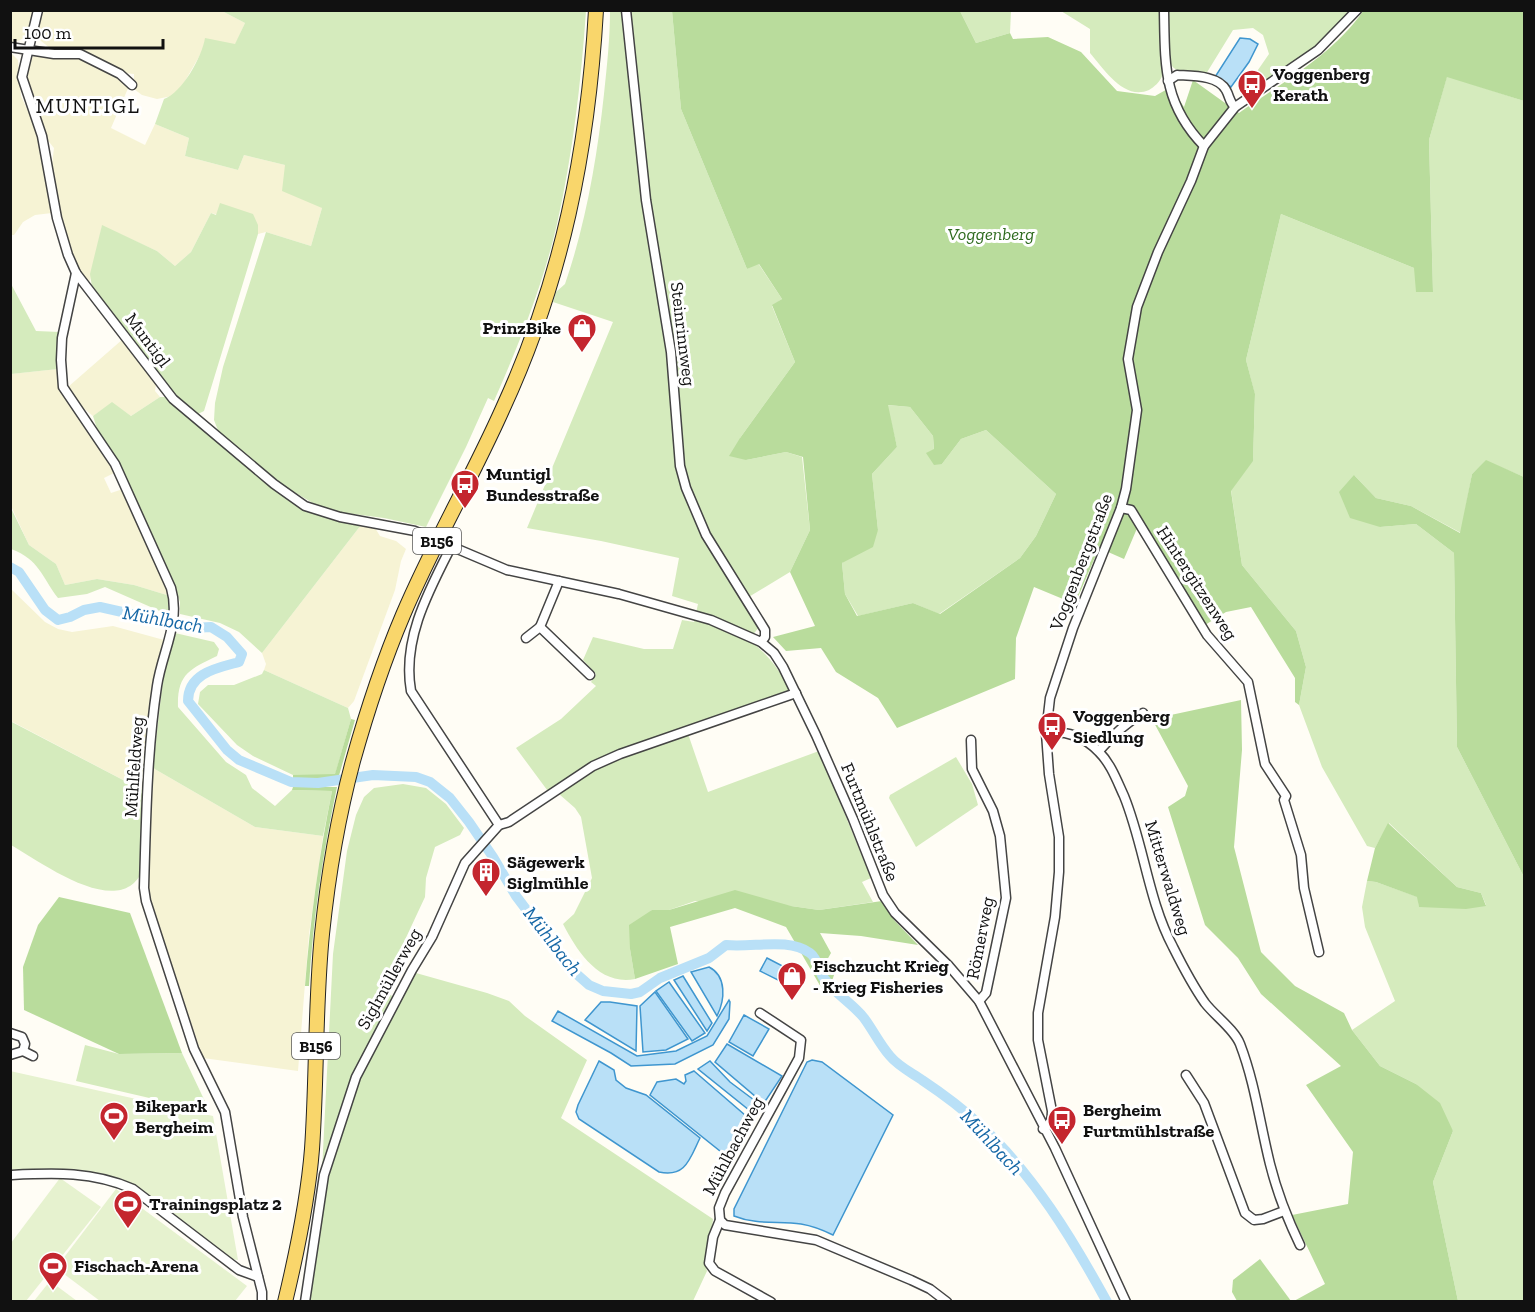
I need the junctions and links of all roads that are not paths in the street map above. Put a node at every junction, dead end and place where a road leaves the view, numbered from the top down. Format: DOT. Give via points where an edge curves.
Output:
graph roads {
  1 [pos="38,10"];
  2 [pos="596,10"];
  3 [pos="626,10"];
  4 [pos="1164,10"];
  5 [pos="1357,10"];
  6 [pos="10,47"];
  7 [pos="28,50"];
  8 [pos="1168,81"];
  9 [pos="132,86"];
  10 [pos="1235,107"];
  11 [pos="1204,146"];
  12 [pos="76,273"];
  13 [pos="1121,508"];
  14 [pos="437,541"];
  15 [pos="451,548"];
  16 [pos="559,581"];
  17 [pos="540,627"];
  18 [pos="526,638"];
  19 [pos="761,642"];
  20 [pos="590,675"];
  21 [pos="796,693"];
  22 [pos="1143,713"];
  23 [pos="1046,733"];
  24 [pos="971,740"];
  25 [pos="1099,751"];
  26 [pos="499,825"];
  27 [pos="1318,952"];
  28 [pos="979,1001"];
  29 [pos="760,1013"];
  30 [pos="10,1033"];
  31 [pos="23,1051"];
  32 [pos="10,1055"];
  33 [pos="33,1056"];
  34 [pos="1186,1075"];
  35 [pos="1043,1129"];
  36 [pos="10,1175"];
  37 [pos="1284,1211"];
  38 [pos="720,1220"];
  39 [pos="1300,1245"];
  40 [pos="258,1277"];
  41 [pos="262,1302"];
  42 [pos="285,1302"];
  43 [pos="305,1302"];
  44 [pos="771,1302"];
  45 [pos="947,1302"];
  46 [pos="1126,1302"];
  1 -- 7 [label="street, Muntigl"];
  2 -- 14 [label="main road, B156" via="591,81 566,228 537,323 503,408"];
  3 -- 19 [label="street, Steinrinnweg" via="646,200 671,352 680,466 706,535 765,630"];
  4 -- 8 [label="street"];
  5 -- 10 [label="street, Voggenbergstraße" via="1318,50"];
  6 -- 7 [label="street"];
  7 -- 9 [label="street" via="80,54 120,74"];
  7 -- 12 [label="street, Muntigl" via="22,77 24,87 42,136 57,218"];
  8 -- 10 [label="street" via="1177,75 1220,83"];
  8 -- 11 [label="street" via="1171,97 1191,133"];
  10 -- 11 [label="street, Voggenbergstraße"];
  11 -- 13 [label="street, Voggenbergstraße" via="1137,308 1128,359 1137,410"];
  12 -- 14 [label="street, Muntigl" via="173,399 274,484 305,506 415,531"];
  12 -- 40 [label="street, Mühlfeldweg" via="62,338 63,387 115,464 171,588 175,614 157,686 150,748 146,901 194,1049 225,1112"];
  13 -- 23 [label="street, Voggenbergstraße" via="1073,628 1050,698"];
  13 -- 27 [label="street, Hintergitzenweg" via="1131,510 1207,635 1248,682 1264,764 1287,796 1284,800 1301,855"];
  14 -- 15 [label="street, Furtmühlstraße"];
  14 -- 42 [label="main road, B156" via="383,666 352,765 334,849 322,935 312,1151"];
  15 -- 16 [label="street, Furtmühlstraße" via="507,570"];
  15 -- 26 [label="street" via="413,632 408,673 411,691"];
  16 -- 17 [label="street"];
  16 -- 19 [label="street, Furtmühlstraße" via="711,620"];
  17 -- 18 [label="street"];
  17 -- 20 [label="street"];
  19 -- 21 [label="street, Furtmühlstraße" via="774,653"];
  21 -- 26 [label="street, Siglmüllerweg" via="593,766"];
  21 -- 28 [label="street, Furtmühlstraße" via="883,895 895,913"];
  22 -- 25 [label="street" via="1116,731"];
  23 -- 25 [label="street, Mitterwaldweg" via="1071,734"];
  23 -- 35 [label="street, Voggenbergstraße" via="1059,837 1059,872 1038,1013 1038,1040 1052,1111 1052,1119"];
  24 -- 28 [label="street, Römerweg" via="972,769 993,811 1000,836 1006,898 986,993"];
  25 -- 37 [label="street, Mitterwaldweg" via="1118,782 1131,815 1160,920 1172,947 1204,1002 1239,1041"];
  26 -- 43 [label="street, Siglmüllerweg" via="465,863 432,937 356,1077 324,1175"];
  28 -- 35 [label="street, Furtmühlstraße"];
  29 -- 38 [label="street, Mühlbachweg" via="801,1040 799,1058 725,1193 719,1208"];
  30 -- 31 [label="street" via="24,1041"];
  31 -- 32 [label="street"];
  31 -- 33 [label="street"];
  34 -- 37 [label="street" via="1204,1103 1245,1213 1254,1220"];
  35 -- 46 [label="street, Furtmühlstraße"];
  36 -- 40 [label="street" via="63,1172 115,1181 133,1189 239,1270"];
  37 -- 39 [label="street, Mitterwaldweg"];
  38 -- 44 [label="street" via="709,1263 715,1271"];
  38 -- 45 [label="street, Mühlbachweg" via="725,1225 816,1240 911,1280"];
  40 -- 41 [label="street, Mühlfeldweg"];
}
